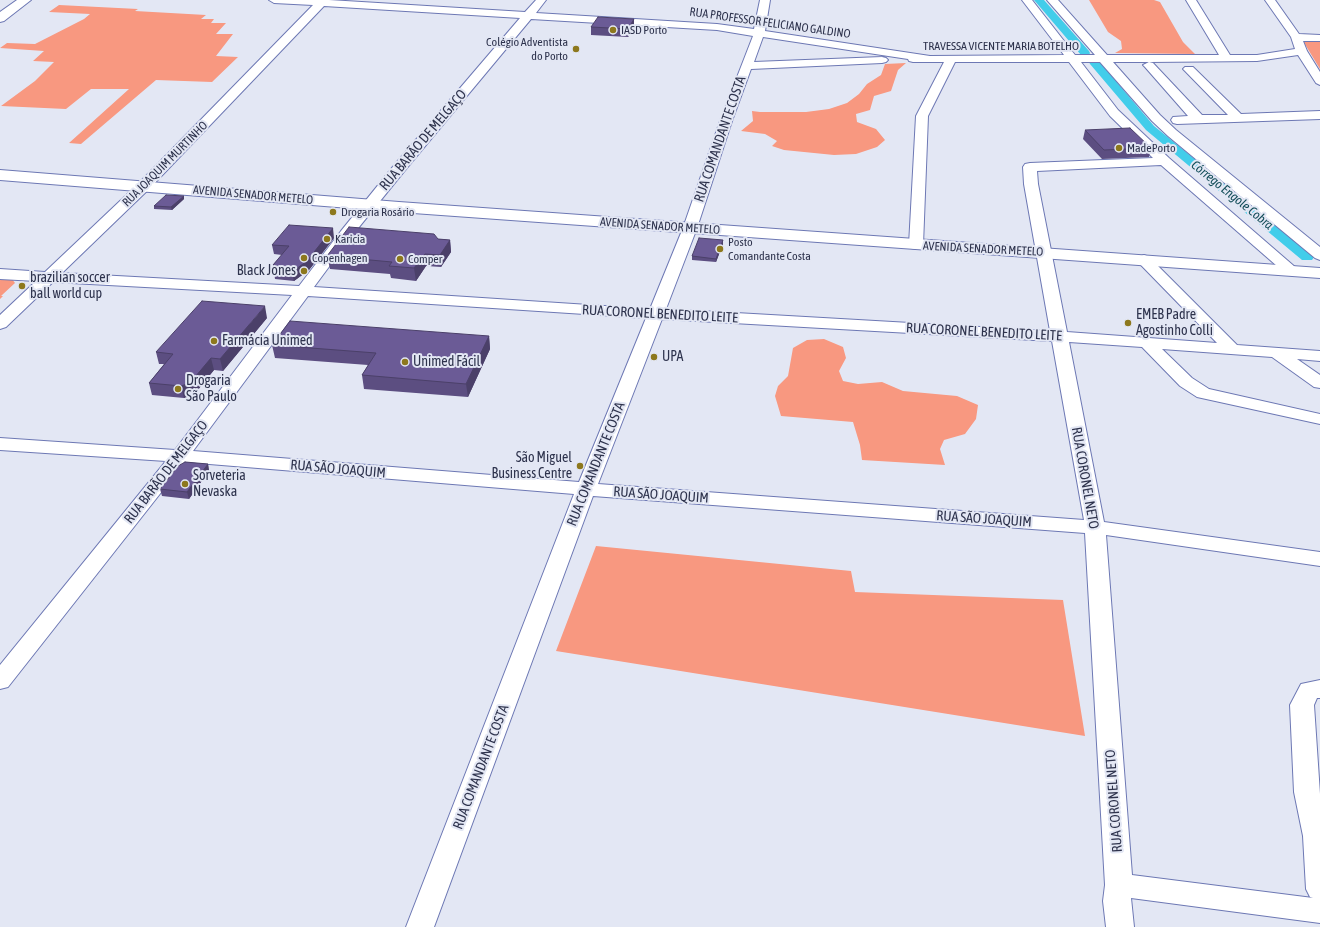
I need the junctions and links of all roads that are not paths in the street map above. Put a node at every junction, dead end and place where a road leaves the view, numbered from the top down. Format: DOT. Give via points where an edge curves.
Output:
graph roads {
  1 [pos="25,0"];
  2 [pos="274,0"];
  3 [pos="434,0"];
  4 [pos="541,0"];
  5 [pos="765,0"];
  6 [pos="1027,0"];
  7 [pos="1052,0"];
  8 [pos="1191,0"];
  9 [pos="1270,0"];
  10 [pos="323,2"];
  11 [pos="424,8"];
  12 [pos="529,14"];
  13 [pos="0,18"];
  14 [pos="759,33"];
  15 [pos="1296,36"];
  16 [pos="1320,38"];
  17 [pos="1301,51"];
  18 [pos="926,58"];
  19 [pos="952,58"];
  20 [pos="1227,58"];
  21 [pos="1257,58"];
  22 [pos="1072,59"];
  23 [pos="1105,59"];
  24 [pos="1149,65"];
  25 [pos="746,66"];
  26 [pos="1189,69"];
  27 [pos="1318,77"];
  28 [pos="1320,115"];
  29 [pos="1238,118"];
  30 [pos="1198,119"];
  31 [pos="1178,120"];
  32 [pos="1164,161"];
  33 [pos="0,175"];
  34 [pos="144,186"];
  35 [pos="370,204"];
  36 [pos="690,228"];
  37 [pos="916,244"];
  38 [pos="1044,252"];
  39 [pos="1320,255"];
  40 [pos="1144,260"];
  41 [pos="1290,270"];
  42 [pos="1320,273"];
  43 [pos="0,274"];
  44 [pos="50,277"];
  45 [pos="302,291"];
  46 [pos="655,314"];
  47 [pos="0,324"];
  48 [pos="1059,336"];
  49 [pos="1146,342"];
  50 [pos="1232,349"];
  51 [pos="1277,354"];
  52 [pos="1320,356"];
  53 [pos="1320,383"];
  54 [pos="1320,418"];
  55 [pos="0,444"];
  56 [pos="180,456"];
  57 [pos="586,489"];
  58 [pos="1095,527"];
  59 [pos="1320,559"];
  60 [pos="0,681"];
  61 [pos="1320,689"];
  62 [pos="1119,885"];
  63 [pos="1320,889"];
  64 [pos="1320,911"];
  65 [pos="420,927"];
  66 [pos="1120,927"];
  1 -- 13 [label="main road"];
  2 -- 10 [label="street, RUA PROFESSOR FELICIANO GALDINO"];
  3 -- 11 [label="street"];
  4 -- 12 [label="street, RUA BARÃO DE MELGAÇO"];
  5 -- 14 [label="street, RUA COMANDANTE COSTA"];
  6 -- 22 [label="street"];
  7 -- 23 [label="street"];
  8 -- 20 [label="street"];
  9 -- 15 [label="street"];
  10 -- 11 [label="street, RUA PROFESSOR FELICIANO GALDINO"];
  10 -- 34 [label="street, RUA JOAQUIM MURTINHO"];
  11 -- 12 [label="street, RUA PROFESSOR FELICIANO GALDINO"];
  12 -- 14 [label="street, RUA PROFESSOR FELICIANO GALDINO" via="717,26"];
  12 -- 35 [label="street, RUA BARÃO DE MELGAÇO"];
  14 -- 18 [label="street, RUA PROFESSOR FELICIANO GALDINO"];
  14 -- 25 [label="street, RUA COMANDANTE COSTA"];
  15 -- 16 [label="street"];
  15 -- 17 [label="street"];
  17 -- 21 [label="street, TRAVESSA VICENTE MARIA BOTELHO"];
  17 -- 27 [label="street"];
  18 -- 19 [label="street, TRAVESSA VICENTE MARIA BOTELHO"];
  18 -- 25 [label="street, TRAVESSA VICENTE MARIA BOTELHO"];
  19 -- 22 [label="street, TRAVESSA VICENTE MARIA BOTELHO"];
  19 -- 37 [label="street" via="922,116"];
  20 -- 21 [label="street, TRAVESSA VICENTE MARIA BOTELHO"];
  20 -- 23 [label="street, TRAVESSA VICENTE MARIA BOTELHO"];
  21 -- 27 [label="street, TRAVESSA VICENTE MARIA BOTELHO" via="1295,66"];
  22 -- 23 [label="street, TRAVESSA VICENTE MARIA BOTELHO"];
  22 -- 32 [label="street" via="1114,114"];
  23 -- 39 [label="street" via="1172,133"];
  24 -- 30 [label="street"];
  25 -- 36 [label="street, RUA COMANDANTE COSTA"];
  26 -- 29 [label="street"];
  28 -- 29 [label="street"];
  29 -- 30 [label="street"];
  30 -- 31 [label="street"];
  32 -- 38 [label="street, RUA CORONEL NETO" via="1030,167"];
  32 -- 41 [label="street"];
  33 -- 34 [label="main road, AVENIDA SENADOR METELO"];
  34 -- 35 [label="main road, AVENIDA SENADOR METELO"];
  34 -- 44 [label="street, RUA JOAQUIM MURTINHO"];
  35 -- 36 [label="main road, AVENIDA SENADOR METELO"];
  35 -- 45 [label="street, RUA BARÃO DE MELGAÇO"];
  36 -- 37 [label="main road, AVENIDA SENADOR METELO"];
  36 -- 46 [label="street, RUA COMANDANTE COSTA"];
  37 -- 38 [label="main road, AVENIDA SENADOR METELO"];
  38 -- 40 [label="main road, AVENIDA SENADOR METELO"];
  38 -- 48 [label="street, RUA CORONEL NETO"];
  40 -- 41 [label="main road, AVENIDA SENADOR METELO"];
  40 -- 50 [label="street"];
  41 -- 42 [label="main road, AVENIDA SENADOR METELO"];
  43 -- 44 [label="street, RUA CORONEL BENEDITO LEITE"];
  44 -- 45 [label="street, RUA CORONEL BENEDITO LEITE"];
  44 -- 47 [label="street, RUA JOAQUIM MURTINHO"];
  45 -- 46 [label="street, RUA CORONEL BENEDITO LEITE"];
  45 -- 56 [label="street, RUA BARÃO DE MELGAÇO"];
  46 -- 48 [label="street, RUA CORONEL BENEDITO LEITE"];
  46 -- 57 [label="street, RUA COMANDANTE COSTA"];
  48 -- 49 [label="street, RUA CORONEL BENEDITO LEITE"];
  48 -- 58 [label="street, RUA CORONEL NETO"];
  49 -- 50 [label="street, RUA CORONEL BENEDITO LEITE"];
  49 -- 54 [label="street" via="1186,382 1203,393"];
  50 -- 51 [label="street, RUA CORONEL BENEDITO LEITE"];
  51 -- 52 [label="street, RUA CORONEL BENEDITO LEITE"];
  51 -- 53 [label="street"];
  55 -- 56 [label="street, RUA SÃO JOAQUIM"];
  56 -- 57 [label="street, RUA SÃO JOAQUIM"];
  56 -- 60 [label="street, RUA BARÃO DE MELGAÇO"];
  57 -- 58 [label="street, RUA SÃO JOAQUIM"];
  57 -- 65 [label="street, RUA COMANDANTE COSTA"];
  58 -- 59 [label="street, RUA SÃO JOAQUIM"];
  58 -- 62 [label="street, RUA CORONEL NETO"];
  61 -- 63 [label="street" via="1309,690 1302,704 1307,792 1316,836"];
  62 -- 64 [label="street"];
  62 -- 66 [label="street, RUA CORONEL NETO" via="1117,901"];
}
